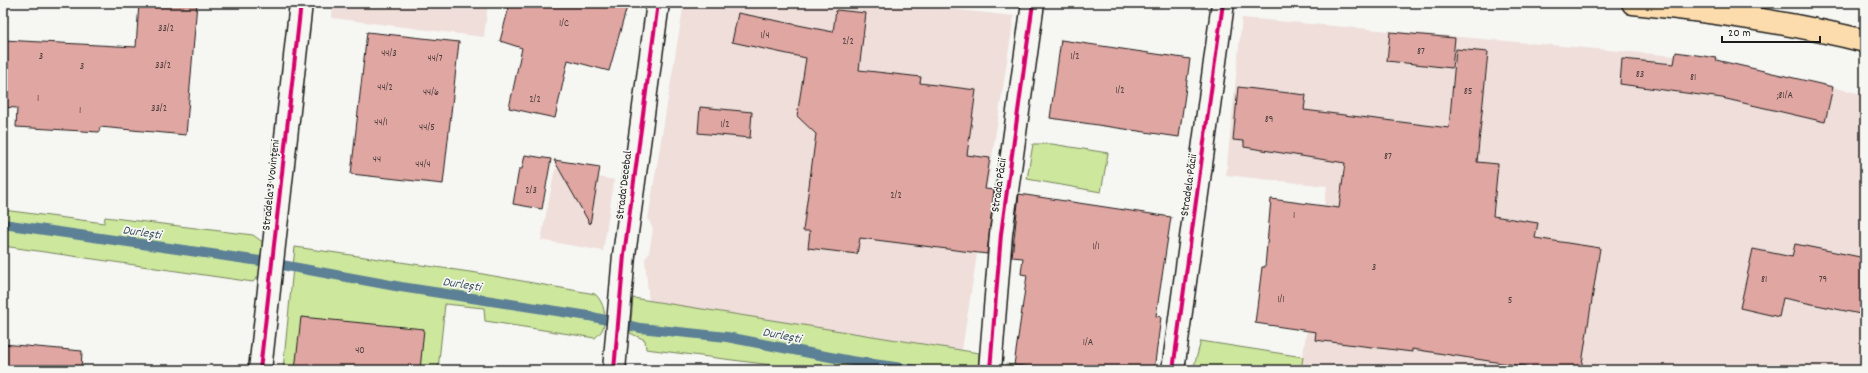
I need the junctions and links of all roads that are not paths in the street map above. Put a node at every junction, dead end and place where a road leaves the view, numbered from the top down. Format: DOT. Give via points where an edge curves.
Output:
graph roads {
  1 [pos="301,3"];
  2 [pos="658,3"];
  3 [pos="1032,3"];
  4 [pos="1224,3"];
  5 [pos="1633,3"];
  6 [pos="1865,41"];
  7 [pos="991,365"];
  8 [pos="260,370"];
  9 [pos="614,370"];
  10 [pos="1172,370"];
  1 -- 8 [label="street, Stradela 3 Vovințeni"];
  2 -- 9 [label="street, Strada Decebal" via="627,235"];
  3 -- 7 [label="street, Strada Păcii" via="1001,234"];
  4 -- 10 [label="street, Stradela Păcii"];
  5 -- 6 [label="main road" via="1737,15 1803,26"];
}
